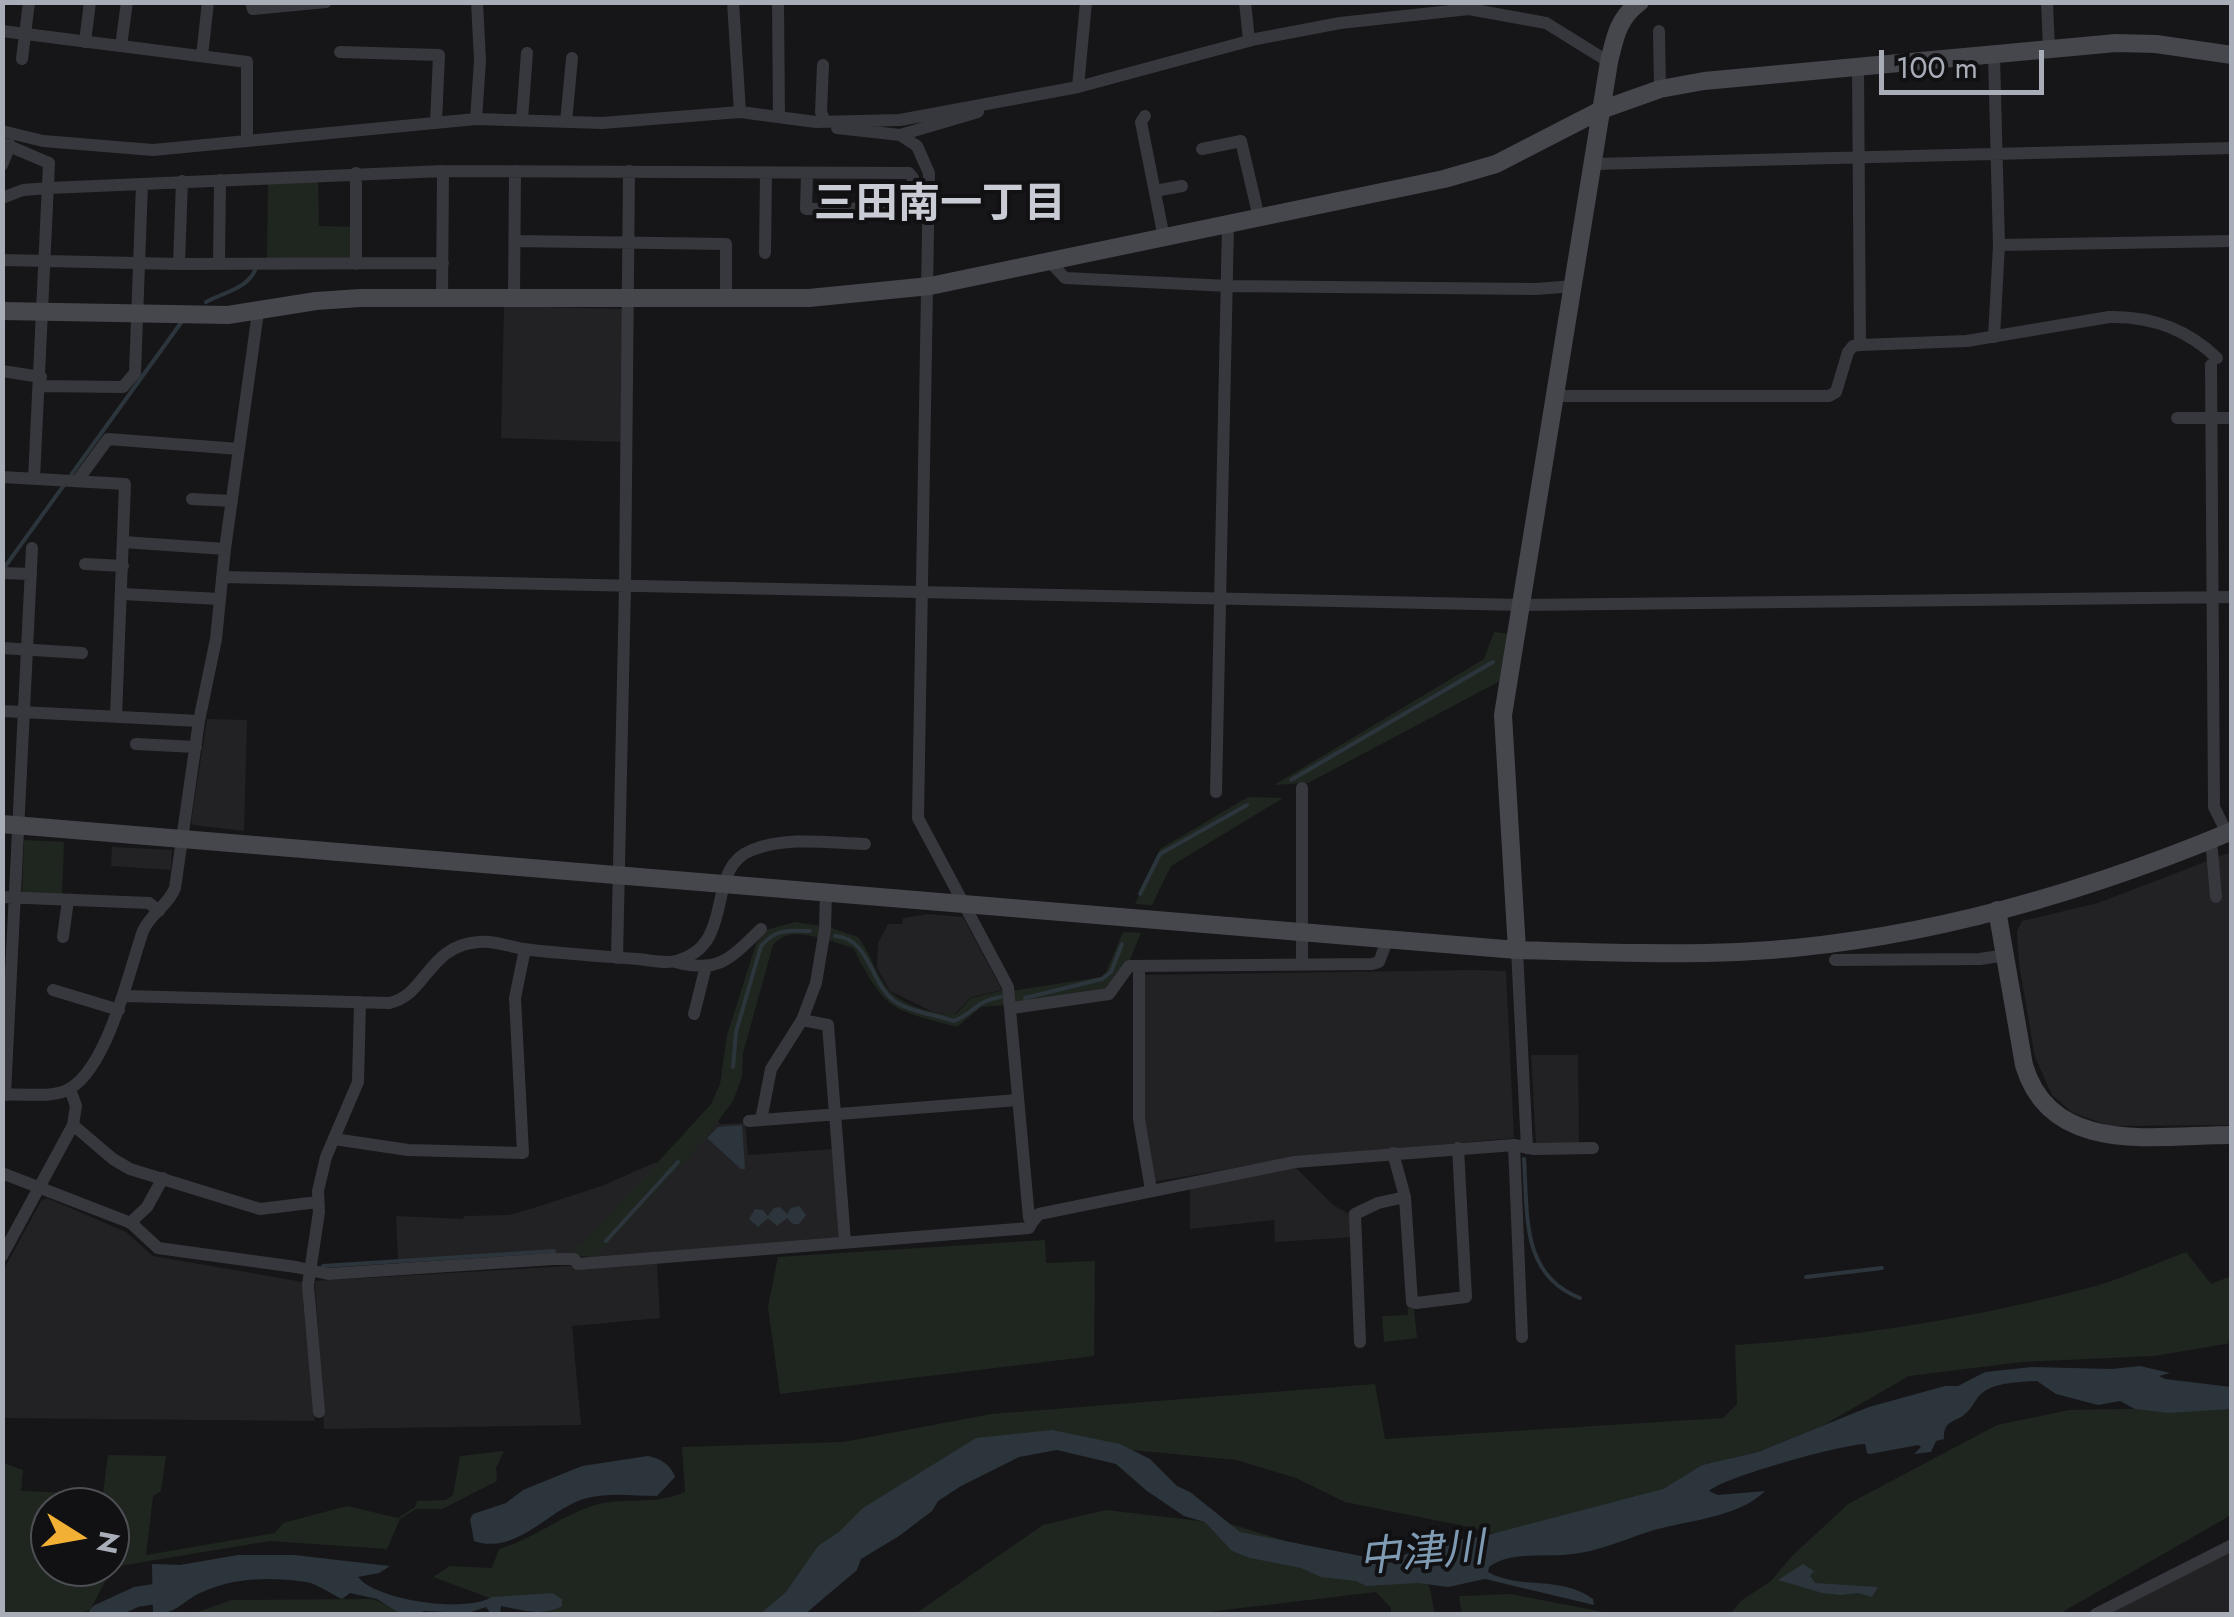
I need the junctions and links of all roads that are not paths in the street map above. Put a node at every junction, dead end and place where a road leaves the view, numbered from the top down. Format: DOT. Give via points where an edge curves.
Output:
graph roads {
  1 [pos="29,2"];
  2 [pos="90,2"];
  3 [pos="127,2"];
  4 [pos="208,2"];
  5 [pos="251,2"];
  6 [pos="326,2"];
  7 [pos="476,2"];
  8 [pos="733,2"];
  9 [pos="778,2"];
  10 [pos="1086,2"];
  11 [pos="1245,2"];
  12 [pos="1640,2"];
  13 [pos="2047,2"];
  14 [pos="1433,7"];
  15 [pos="2,31"];
  16 [pos="1659,31"];
  17 [pos="25,34"];
  18 [pos="1248,40"];
  19 [pos="85,42"];
  20 [pos="121,46"];
  21 [pos="2048,49"];
  22 [pos="340,52"];
  23 [pos="2232,55"];
  24 [pos="202,56"];
  25 [pos="1994,56"];
  26 [pos="525,58"];
  27 [pos="572,58"];
  28 [pos="22,59"];
  29 [pos="1609,62"];
  30 [pos="822,65"];
  31 [pos="1858,68"];
  32 [pos="1078,88"];
  33 [pos="1660,89"];
  34 [pos="992,102"];
  35 [pos="1601,110"];
  36 [pos="740,112"];
  37 [pos="1144,116"];
  38 [pos="780,117"];
  39 [pos="476,119"];
  40 [pos="522,120"];
  41 [pos="566,122"];
  42 [pos="820,122"];
  43 [pos="436,123"];
  44 [pos="2,131"];
  45 [pos="900,135"];
  46 [pos="247,141"];
  47 [pos="6,144"];
  48 [pos="2232,148"];
  49 [pos="1202,149"];
  50 [pos="1997,153"];
  51 [pos="1858,156"];
  52 [pos="1594,164"];
  53 [pos="2,165"];
  54 [pos="515,171"];
  55 [pos="629,171"];
  56 [pos="443,172"];
  57 [pos="766,173"];
  58 [pos="356,174"];
  59 [pos="807,174"];
  60 [pos="220,180"];
  61 [pos="182,181"];
  62 [pos="142,184"];
  63 [pos="1182,186"];
  64 [pos="49,188"];
  65 [pos="1155,192"];
  66 [pos="2,198"];
  67 [pos="913,208"];
  68 [pos="929,208"];
  69 [pos="1259,218"];
  70 [pos="1228,224"];
  71 [pos="1164,238"];
  72 [pos="629,240"];
  73 [pos="515,241"];
  74 [pos="2232,241"];
  75 [pos="1999,245"];
  76 [pos="765,254"];
  77 [pos="2,260"];
  78 [pos="46,260"];
  79 [pos="442,263"];
  80 [pos="1050,263"];
  81 [pos="140,264"];
  82 [pos="179,264"];
  83 [pos="220,264"];
  84 [pos="356,264"];
  85 [pos="930,286"];
  86 [pos="1228,286"];
  87 [pos="1574,286"];
  88 [pos="442,298"];
  89 [pos="514,298"];
  90 [pos="629,299"];
  91 [pos="726,299"];
  92 [pos="2,311"];
  93 [pos="43,311"];
  94 [pos="258,312"];
  95 [pos="138,313"];
  96 [pos="1994,337"];
  97 [pos="1860,345"];
  98 [pos="2,371"];
  99 [pos="41,381"];
  100 [pos="1557,396"];
  101 [pos="2177,418"];
  102 [pos="2211,418"];
  103 [pos="2232,418"];
  104 [pos="239,450"];
  105 [pos="2,477"];
  106 [pos="34,479"];
  107 [pos="78,480"];
  108 [pos="192,499"];
  109 [pos="232,501"];
  110 [pos="123,542"];
  111 [pos="32,548"];
  112 [pos="225,549"];
  113 [pos="86,564"];
  114 [pos="123,566"];
  115 [pos="2,573"];
  116 [pos="31,574"];
  117 [pos="222,576"];
  118 [pos="625,587"];
  119 [pos="922,591"];
  120 [pos="122,594"];
  121 [pos="1220,597"];
  122 [pos="2214,598"];
  123 [pos="2232,598"];
  124 [pos="220,599"];
  125 [pos="1522,605"];
  126 [pos="2,648"];
  127 [pos="28,650"];
  128 [pos="82,653"];
  129 [pos="2,711"];
  130 [pos="26,712"];
  131 [pos="116,716"];
  132 [pos="199,721"];
  133 [pos="136,744"];
  134 [pos="196,748"];
  135 [pos="174,766"];
  136 [pos="193,767"];
  137 [pos="1302,788"];
  138 [pos="1216,792"];
  139 [pos="10,824"];
  140 [pos="2225,834"];
  141 [pos="183,836"];
  142 [pos="866,844"];
  143 [pos="2,848"];
  144 [pos="18,848"];
  145 [pos="619,876"];
  146 [pos="724,885"];
  147 [pos="826,893"];
  148 [pos="2216,897"];
  149 [pos="10,898"];
  150 [pos="68,900"];
  151 [pos="965,904"];
  152 [pos="1997,910"];
  153 [pos="159,911"];
  154 [pos="761,929"];
  155 [pos="1301,931"];
  156 [pos="63,937"];
  157 [pos="1388,938"];
  158 [pos="525,949"];
  159 [pos="1517,950"];
  160 [pos="2006,954"];
  161 [pos="616,958"];
  162 [pos="1835,960"];
  163 [pos="675,962"];
  164 [pos="1302,964"];
  165 [pos="706,966"];
  166 [pos="1139,966"];
  167 [pos="7,986"];
  168 [pos="53,990"];
  169 [pos="360,1002"];
  170 [pos="122,1003"];
  171 [pos="1012,1008"];
  172 [pos="694,1014"];
  173 [pos="802,1020"];
  174 [pos="6,1035"];
  175 [pos="70,1089"];
  176 [pos="4,1095"];
  177 [pos="1018,1100"];
  178 [pos="834,1116"];
  179 [pos="73,1125"];
  180 [pos="2232,1134"];
  181 [pos="334,1139"];
  182 [pos="1520,1146"];
  183 [pos="1458,1148"];
  184 [pos="1593,1148"];
  185 [pos="1393,1153"];
  186 [pos="2,1173"];
  187 [pos="163,1178"];
  188 [pos="42,1186"];
  189 [pos="1151,1190"];
  190 [pos="1405,1197"];
  191 [pos="318,1202"];
  192 [pos="1033,1221"];
  193 [pos="130,1223"];
  194 [pos="845,1240"];
  195 [pos="2,1256"];
  196 [pos="309,1269"];
  197 [pos="1522,1338"];
  198 [pos="1360,1342"];
  199 [pos="319,1412"];
  200 [pos="2232,1545"];
  201 [pos="2096,1614"];
  1 -- 17 [label="street"];
  2 -- 19 [label="street"];
  3 -- 20 [label="street"];
  4 -- 24 [label="street"];
  5 -- 6 [label="street" via="253,10 265,10"];
  7 -- 39 [label="street"];
  8 -- 36 [label="street"];
  9 -- 38 [label="street"];
  10 -- 32 [label="street"];
  11 -- 18 [label="street"];
  12 -- 29 [label="street" via="1617,28"];
  13 -- 21 [label="street"];
  14 -- 18 [label="street"];
  14 -- 29 [label="street" via="1546,23"];
  15 -- 17 [label="street"];
  16 -- 33 [label="street"];
  17 -- 19 [label="street"];
  17 -- 28 [label="street"];
  18 -- 32 [label="street"];
  19 -- 20 [label="street"];
  20 -- 24 [label="street"];
  21 -- 23 [label="street" via="2146,43"];
  21 -- 25 [label="street"];
  22 -- 43 [label="street" via="439,55"];
  24 -- 46 [label="street" via="247,62"];
  25 -- 31 [label="street"];
  25 -- 50 [label="street"];
  26 -- 40 [label="street"];
  27 -- 41 [label="street"];
  29 -- 35 [label="street"];
  30 -- 42 [label="street"];
  31 -- 33 [label="street"];
  31 -- 51 [label="street"];
  32 -- 34 [label="street"];
  33 -- 35 [label="street"];
  34 -- 42 [label="street" via="900,120"];
  34 -- 45 [label="street"];
  35 -- 52 [label="street"];
  35 -- 69 [label="street" via="1496,164"];
  36 -- 38 [label="street"];
  36 -- 41 [label="street"];
  37 -- 65 [label="street"];
  38 -- 42 [label="street"];
  39 -- 40 [label="street"];
  39 -- 43 [label="street"];
  40 -- 41 [label="street"];
  42 -- 45 [label="street"];
  43 -- 46 [label="street"];
  44 -- 46 [label="street" via="129,150"];
  45 -- 68 [label="street" via="924,157"];
  47 -- 53 [label="street"];
  47 -- 64 [label="street" via="49,163"];
  48 -- 50 [label="street"];
  49 -- 69 [label="street" via="1241,140"];
  50 -- 51 [label="street"];
  50 -- 75 [label="street"];
  51 -- 52 [label="street"];
  51 -- 97 [label="street"];
  52 -- 87 [label="street"];
  54 -- 55 [label="street"];
  54 -- 56 [label="street"];
  54 -- 73 [label="street"];
  55 -- 57 [label="street"];
  55 -- 72 [label="street"];
  56 -- 58 [label="street"];
  56 -- 79 [label="street"];
  57 -- 59 [label="street"];
  57 -- 76 [label="street"];
  58 -- 60 [label="street"];
  58 -- 84 [label="street"];
  59 -- 67 [label="street" via="909,173"];
  59 -- 67 [label="street" via="806,209"];
  60 -- 61 [label="street"];
  60 -- 83 [label="street"];
  61 -- 62 [label="street"];
  61 -- 82 [label="street"];
  62 -- 64 [label="street"];
  62 -- 81 [label="street"];
  63 -- 65 [label="street"];
  64 -- 66 [label="street"];
  64 -- 78 [label="street"];
  65 -- 71 [label="street"];
  67 -- 68 [label="street"];
  68 -- 85 [label="street"];
  69 -- 70 [label="street"];
  70 -- 71 [label="street"];
  70 -- 86 [label="street"];
  71 -- 80 [label="street"];
  72 -- 73 [label="street"];
  72 -- 90 [label="street"];
  72 -- 91 [label="street" via="726,244"];
  73 -- 89 [label="street"];
  74 -- 75 [label="street"];
  75 -- 96 [label="street"];
  77 -- 78 [label="street"];
  78 -- 81 [label="street"];
  78 -- 93 [label="street"];
  79 -- 84 [label="street"];
  79 -- 88 [label="street"];
  80 -- 85 [label="street"];
  80 -- 86 [label="street" via="1065,278"];
  81 -- 82 [label="street"];
  81 -- 95 [label="street"];
  82 -- 83 [label="street"];
  83 -- 84 [label="street"];
  85 -- 91 [label="street"];
  85 -- 119 [label="street"];
  86 -- 87 [label="street"];
  86 -- 121 [label="street"];
  87 -- 100 [label="street"];
  88 -- 89 [label="street"];
  88 -- 94 [label="street" via="334,299"];
  89 -- 90 [label="street"];
  90 -- 91 [label="street"];
  90 -- 118 [label="street"];
  92 -- 93 [label="street"];
  93 -- 95 [label="street"];
  93 -- 99 [label="street"];
  94 -- 95 [label="street"];
  94 -- 104 [label="street"];
  95 -- 99 [label="street" via="134,372 124,387"];
  96 -- 97 [label="street"];
  96 -- 102 [label="street" via="2130,316 2184,330 2214,362"];
  97 -- 100 [label="street" via="1848,352 1834,395"];
  98 -- 99 [label="street"];
  99 -- 106 [label="street"];
  100 -- 125 [label="street"];
  101 -- 102 [label="street"];
  102 -- 103 [label="street"];
  102 -- 122 [label="street"];
  104 -- 107 [label="street" via="108,440"];
  104 -- 109 [label="street"];
  105 -- 106 [label="street"];
  106 -- 107 [label="street"];
  107 -- 110 [label="street" via="125,484"];
  108 -- 109 [label="street"];
  109 -- 112 [label="street"];
  110 -- 112 [label="street"];
  110 -- 114 [label="street"];
  111 -- 116 [label="street"];
  112 -- 117 [label="street"];
  113 -- 114 [label="street"];
  114 -- 120 [label="street"];
  115 -- 116 [label="street"];
  116 -- 127 [label="street"];
  117 -- 118 [label="street"];
  117 -- 124 [label="street"];
  118 -- 119 [label="street"];
  118 -- 145 [label="street"];
  119 -- 121 [label="street"];
  119 -- 151 [label="street" via="918,818"];
  120 -- 124 [label="street"];
  120 -- 131 [label="street"];
  121 -- 125 [label="street"];
  121 -- 138 [label="street"];
  122 -- 123 [label="street"];
  122 -- 125 [label="street"];
  122 -- 140 [label="street" via="2214,806"];
  124 -- 132 [label="street"];
  125 -- 159 [label="street" via="1502,732"];
  126 -- 127 [label="street"];
  127 -- 128 [label="street"];
  127 -- 130 [label="street"];
  129 -- 130 [label="street"];
  130 -- 131 [label="street"];
  130 -- 139 [label="street"];
  131 -- 132 [label="street"];
  132 -- 134 [label="street"];
  133 -- 134 [label="street"];
  134 -- 136 [label="street"];
  135 -- 136 [label="street"];
  136 -- 141 [label="street"];
  137 -- 155 [label="street"];
  139 -- 141 [label="street"];
  139 -- 144 [label="street"];
  140 -- 148 [label="street"];
  140 -- 152 [label="street"];
  141 -- 145 [label="street"];
  141 -- 153 [label="street" via="175,888"];
  142 -- 146 [label="street" via="785,841 750,850 731,864"];
  143 -- 144 [label="street"];
  144 -- 149 [label="street"];
  145 -- 146 [label="street"];
  145 -- 161 [label="street"];
  146 -- 147 [label="street"];
  146 -- 163 [label="street" via="708,940"];
  147 -- 151 [label="street"];
  147 -- 173 [label="street" via="816,983"];
  149 -- 150 [label="street"];
  149 -- 167 [label="street"];
  150 -- 153 [label="street" via="148,903"];
  150 -- 156 [label="street"];
  151 -- 155 [label="street"];
  151 -- 171 [label="street"];
  152 -- 159 [label="street" via="1850,940 1759,950"];
  152 -- 160 [label="street"];
  153 -- 170 [label="street" via="145,926"];
  154 -- 165 [label="street" via="731,958"];
  155 -- 157 [label="street"];
  155 -- 164 [label="street"];
  157 -- 159 [label="street"];
  157 -- 164 [label="street" via="1379,962"];
  158 -- 161 [label="street"];
  158 -- 169 [label="street" via="465,944 438,959 400,1001"];
  158 -- 181 [label="street" via="514,998 523,1153 408,1150"];
  159 -- 182 [label="street"];
  160 -- 162 [label="street" via="1980,960"];
  160 -- 180 [label="street" via="2028,1080 2063,1121 2106,1135"];
  161 -- 163 [label="street"];
  163 -- 165 [label="street"];
  164 -- 166 [label="street"];
  165 -- 172 [label="street"];
  166 -- 171 [label="street" via="1129,966 1109,994"];
  166 -- 189 [label="street" via="1139,1119"];
  167 -- 174 [label="street"];
  168 -- 170 [label="street"];
  169 -- 170 [label="street"];
  169 -- 181 [label="street" via="358,1082"];
  170 -- 175 [label="street" via="86,1073"];
  171 -- 177 [label="street"];
  173 -- 178 [label="street" via="828,1025"];
  173 -- 178 [label="street" via="771,1069 755,1121"];
  174 -- 176 [label="street"];
  175 -- 176 [label="street"];
  175 -- 179 [label="street"];
  177 -- 178 [label="street"];
  177 -- 192 [label="street"];
  178 -- 194 [label="street"];
  179 -- 187 [label="street" via="113,1159"];
  179 -- 188 [label="street"];
  181 -- 191 [label="street"];
  182 -- 183 [label="street"];
  182 -- 184 [label="street"];
  182 -- 197 [label="street"];
  183 -- 185 [label="street"];
  183 -- 190 [label="street" via="1466,1297 1412,1302"];
  185 -- 189 [label="street" via="1295,1162"];
  185 -- 190 [label="street"];
  186 -- 188 [label="street"];
  187 -- 191 [label="street" via="260,1209"];
  187 -- 193 [label="street"];
  188 -- 193 [label="street"];
  188 -- 195 [label="street"];
  189 -- 192 [label="street" via="1038,1214"];
  190 -- 198 [label="street" via="1355,1214"];
  191 -- 196 [label="street"];
  192 -- 194 [label="street" via="1029,1228"];
  193 -- 196 [label="street" via="158,1248"];
  194 -- 196 [label="street" via="578,1264 553,1259 328,1274"];
  196 -- 199 [label="street"];
  200 -- 201 [label="street"];
}
